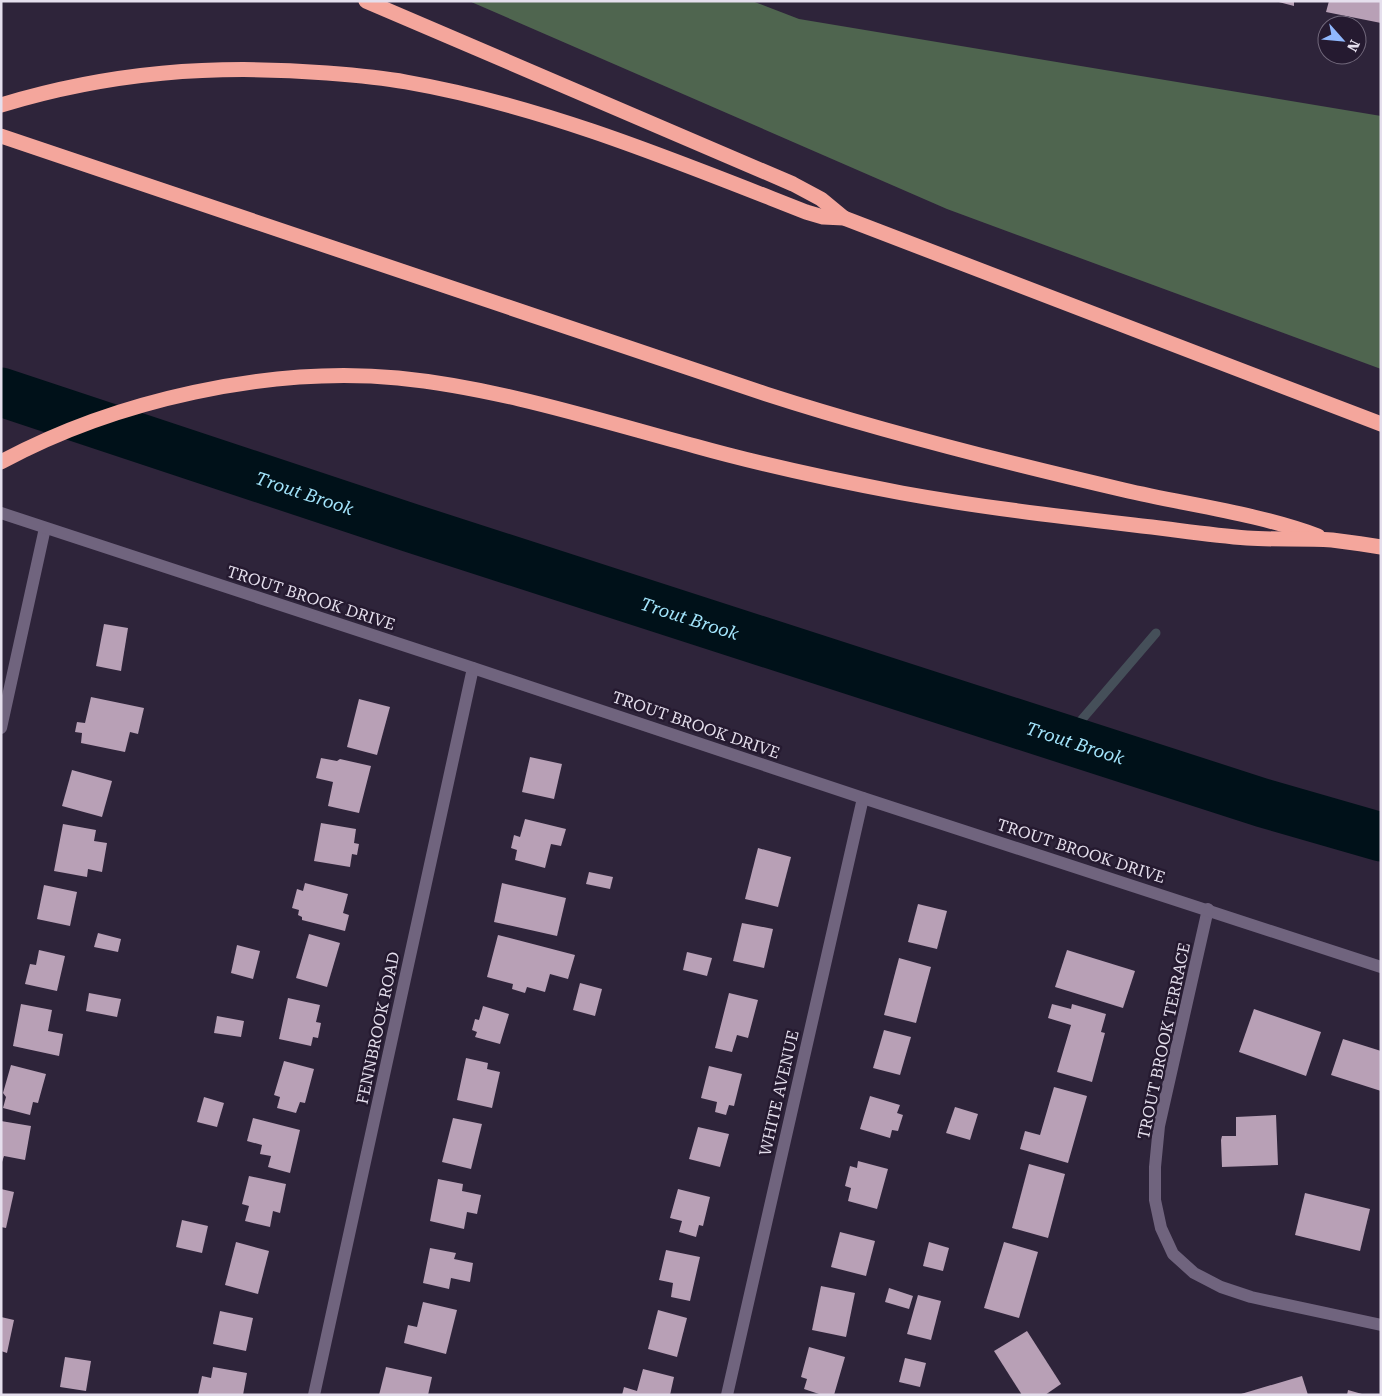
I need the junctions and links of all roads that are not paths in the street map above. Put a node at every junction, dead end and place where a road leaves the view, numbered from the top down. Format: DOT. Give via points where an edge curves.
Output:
graph roads {
  1 [pos="366,1"];
  2 [pos="1,105"];
  3 [pos="1,136"];
  4 [pos="844,218"];
  5 [pos="1381,424"];
  6 [pos="1,462"];
  7 [pos="1,513"];
  8 [pos="44,528"];
  9 [pos="1329,540"];
  10 [pos="1381,547"];
  11 [pos="473,668"];
  12 [pos="1,728"];
  13 [pos="863,798"];
  14 [pos="1208,909"];
  15 [pos="1381,967"];
  16 [pos="1381,1325"];
  17 [pos="314,1395"];
  18 [pos="727,1395"];
  1 -- 4 [label="highway" via="793,184 821,199"];
  2 -- 4 [label="highway" via="100,81 194,70 298,71 387,79 446,90 537,114 650,152 806,212"];
  3 -- 9 [label="highway" via="854,421 1030,469 1268,521"];
  4 -- 5 [label="highway"];
  6 -- 9 [label="highway" via="79,426 187,395 262,381 355,376 421,381 500,396 750,460 962,504 1246,538"];
  7 -- 8 [label="street, TROUT BROOK DRIVE"];
  8 -- 11 [label="street, TROUT BROOK DRIVE"];
  8 -- 12 [label="street"];
  9 -- 10 [label="highway"];
  11 -- 13 [label="street, TROUT BROOK DRIVE"];
  11 -- 17 [label="street, FENNBROOK ROAD"];
  13 -- 14 [label="street, TROUT BROOK DRIVE"];
  13 -- 18 [label="street, WHITE AVENUE"];
  14 -- 15 [label="street, TROUT BROOK DRIVE"];
  14 -- 16 [label="street, TROUT BROOK TERRACE" via="1159,1126 1155,1200 1161,1228 1173,1254 1194,1274 1221,1287 1251,1297"];
}
